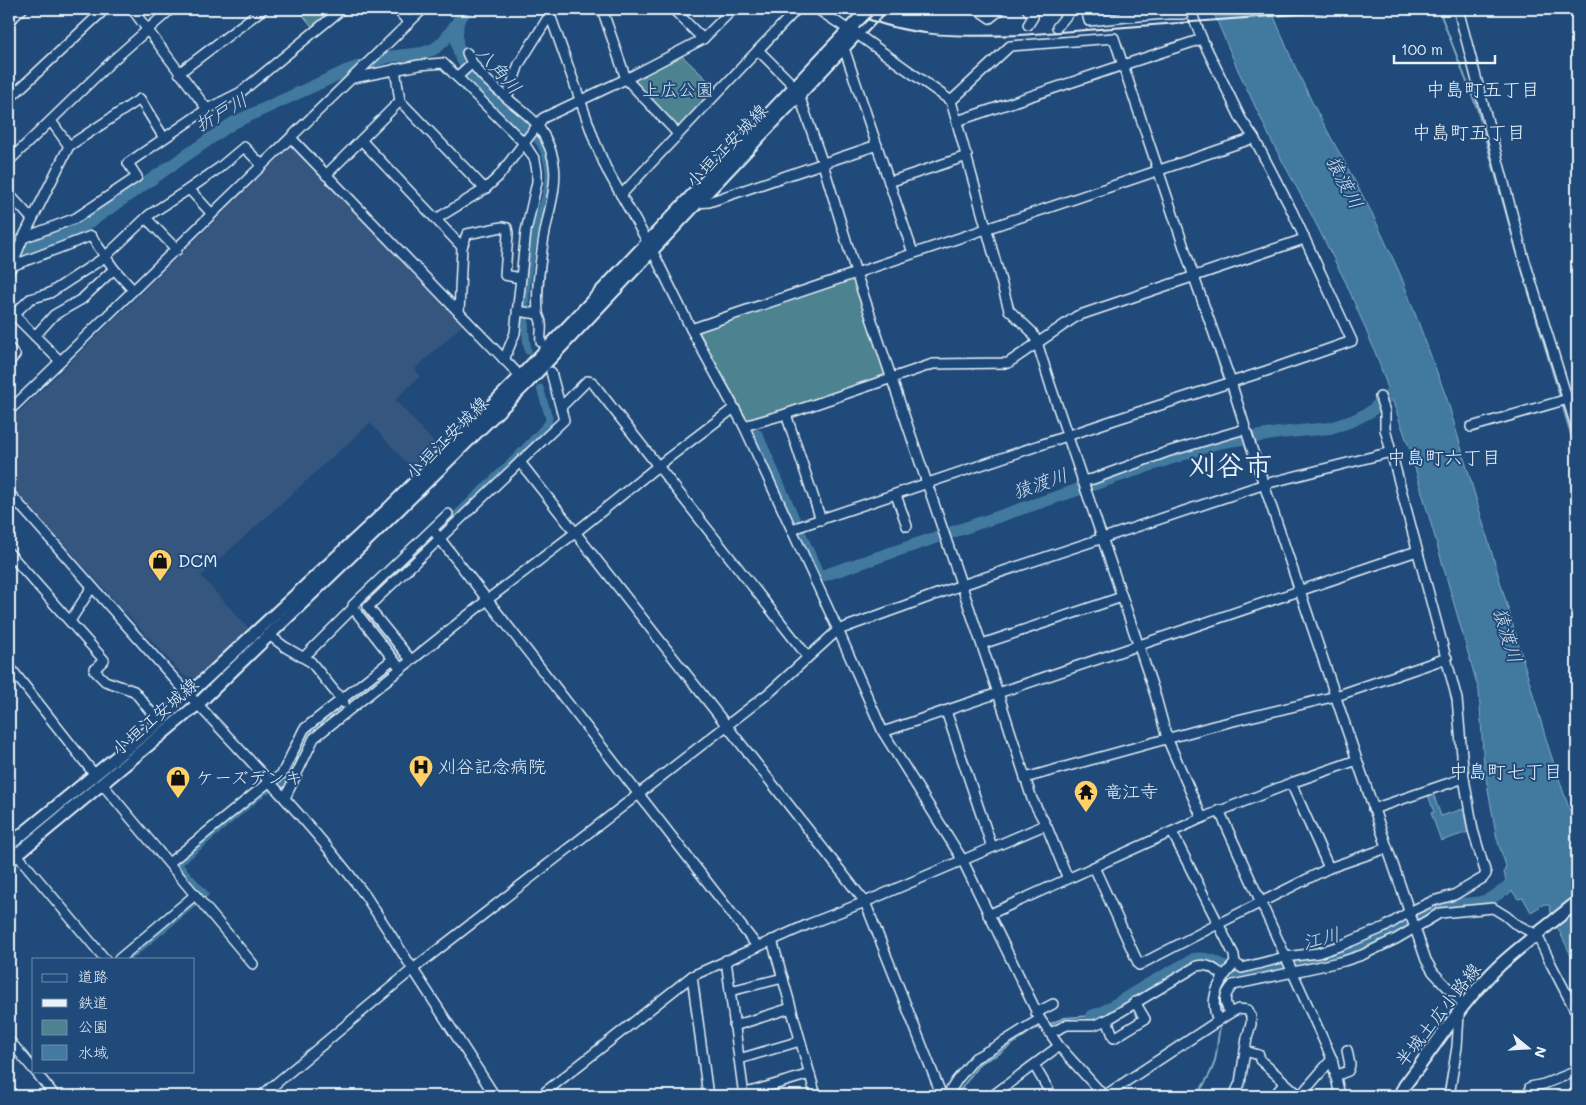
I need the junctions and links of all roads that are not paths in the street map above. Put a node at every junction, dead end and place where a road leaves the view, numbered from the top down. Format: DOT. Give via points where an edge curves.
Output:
graph roads {
  1 [pos="104,9"];
  2 [pos="132,9"];
  3 [pos="171,9"];
  4 [pos="263,9"];
  5 [pos="342,9"];
  6 [pos="397,9"];
  7 [pos="423,9"];
  8 [pos="602,9"];
  9 [pos="673,9"];
  10 [pos="733,9"];
  11 [pos="797,9"];
  12 [pos="817,9"];
  13 [pos="868,9"];
  14 [pos="880,9"];
  15 [pos="977,9"];
  16 [pos="1001,9"];
  17 [pos="1027,9"];
  18 [pos="1072,9"];
  19 [pos="1086,9"];
  20 [pos="1458,9"];
  21 [pos="18,10"];
  22 [pos="550,11"];
  23 [pos="1165,11"];
  24 [pos="1186,11"];
  25 [pos="1126,13"];
  26 [pos="9,21"];
  27 [pos="409,23"];
  28 [pos="1028,25"];
  29 [pos="1057,27"];
  30 [pos="853,29"];
  31 [pos="147,30"];
  32 [pos="703,39"];
  33 [pos="1202,39"];
  34 [pos="844,48"];
  35 [pos="758,50"];
  36 [pos="467,53"];
  37 [pos="471,64"];
  38 [pos="1123,65"];
  39 [pos="395,70"];
  40 [pos="179,73"];
  41 [pos="457,77"];
  42 [pos="353,78"];
  43 [pos="626,79"];
  44 [pos="797,91"];
  45 [pos="507,98"];
  46 [pos="9,99"];
  47 [pos="400,101"];
  48 [pos="581,101"];
  49 [pos="951,101"];
  50 [pos="206,109"];
  51 [pos="51,121"];
  52 [pos="957,121"];
  53 [pos="538,125"];
  54 [pos="678,134"];
  55 [pos="164,138"];
  56 [pos="291,138"];
  57 [pos="1254,138"];
  58 [pos="361,140"];
  59 [pos="525,141"];
  60 [pos="877,145"];
  61 [pos="69,146"];
  62 [pos="967,156"];
  63 [pos="9,161"];
  64 [pos="823,164"];
  65 [pos="262,165"];
  66 [pos="1159,172"];
  67 [pos="326,175"];
  68 [pos="889,182"];
  69 [pos="188,189"];
  70 [pos="484,189"];
  71 [pos="9,194"];
  72 [pos="621,195"];
  73 [pos="696,203"];
  74 [pos="212,214"];
  75 [pos="146,218"];
  76 [pos="32,219"];
  77 [pos="436,220"];
  78 [pos="987,229"];
  79 [pos="22,238"];
  80 [pos="1304,239"];
  81 [pos="650,246"];
  82 [pos="462,247"];
  83 [pos="177,250"];
  84 [pos="913,253"];
  85 [pos="105,257"];
  86 [pos="10,268"];
  87 [pos="114,268"];
  88 [pos="856,273"];
  89 [pos="1194,277"];
  90 [pos="520,278"];
  91 [pos="134,290"];
  92 [pos="519,312"];
  93 [pos="460,313"];
  94 [pos="10,314"];
  95 [pos="535,314"];
  96 [pos="691,329"];
  97 [pos="35,336"];
  98 [pos="541,342"];
  99 [pos="1037,342"];
  100 [pos="9,348"];
  101 [pos="60,360"];
  102 [pos="504,360"];
  103 [pos="9,362"];
  104 [pos="551,372"];
  105 [pos="892,379"];
  106 [pos="524,380"];
  107 [pos="1232,382"];
  108 [pos="1380,397"];
  109 [pos="1563,400"];
  110 [pos="561,407"];
  111 [pos="734,408"];
  112 [pos="9,411"];
  113 [pos="786,414"];
  114 [pos="744,426"];
  115 [pos="1472,427"];
  116 [pos="1245,430"];
  117 [pos="1577,430"];
  118 [pos="1068,436"];
  119 [pos="1391,452"];
  120 [pos="520,462"];
  121 [pos="659,466"];
  122 [pos="1082,481"];
  123 [pos="927,484"];
  124 [pos="1265,484"];
  125 [pos="9,493"];
  126 [pos="896,495"];
  127 [pos="448,514"];
  128 [pos="821,520"];
  129 [pos="907,526"];
  130 [pos="796,528"];
  131 [pos="433,530"];
  132 [pos="576,532"];
  133 [pos="440,539"];
  134 [pos="1102,539"];
  135 [pos="1417,551"];
  136 [pos="9,553"];
  137 [pos="962,585"];
  138 [pos="92,587"];
  139 [pos="1299,591"];
  140 [pos="1122,597"];
  141 [pos="487,600"];
  142 [pos="353,608"];
  143 [pos="70,621"];
  144 [pos="838,630"];
  145 [pos="269,635"];
  146 [pos="982,644"];
  147 [pos="1138,645"];
  148 [pos="304,657"];
  149 [pos="808,657"];
  150 [pos="1446,658"];
  151 [pos="393,659"];
  152 [pos="412,660"];
  153 [pos="9,666"];
  154 [pos="400,669"];
  155 [pos="998,693"];
  156 [pos="189,695"];
  157 [pos="1336,696"];
  158 [pos="341,700"];
  159 [pos="198,704"];
  160 [pos="349,710"];
  161 [pos="946,711"];
  162 [pos="159,722"];
  163 [pos="726,725"];
  164 [pos="883,732"];
  165 [pos="1167,738"];
  166 [pos="1357,760"];
  167 [pos="95,775"];
  168 [pos="1025,778"];
  169 [pos="1464,778"];
  170 [pos="271,782"];
  171 [pos="1292,783"];
  172 [pos="103,784"];
  173 [pos="639,794"];
  174 [pos="285,797"];
  175 [pos="1373,809"];
  176 [pos="1219,810"];
  177 [pos="1202,818"];
  178 [pos="1045,824"];
  179 [pos="1172,832"];
  180 [pos="992,846"];
  181 [pos="1387,848"];
  182 [pos="11,851"];
  183 [pos="962,859"];
  184 [pos="169,863"];
  185 [pos="1094,867"];
  186 [pos="1328,868"];
  187 [pos="1068,879"];
  188 [pos="195,895"];
  189 [pos="865,902"];
  190 [pos="1261,902"];
  191 [pos="1577,902"];
  192 [pos="1409,912"];
  193 [pos="988,915"];
  194 [pos="1218,924"];
  195 [pos="1414,928"];
  196 [pos="1537,935"];
  197 [pos="772,940"];
  198 [pos="757,946"];
  199 [pos="104,958"];
  200 [pos="120,958"];
  201 [pos="1285,958"];
  202 [pos="726,960"];
  203 [pos="1235,963"];
  204 [pos="252,964"];
  205 [pos="413,969"];
  206 [pos="1292,972"];
  207 [pos="692,976"];
  208 [pos="1224,976"];
  209 [pos="782,978"];
  210 [pos="730,992"];
  211 [pos="1135,1002"];
  212 [pos="1053,1004"];
  213 [pos="791,1008"];
  214 [pos="1461,1009"];
  215 [pos="1577,1014"];
  216 [pos="1038,1016"];
  217 [pos="1223,1017"];
  218 [pos="1107,1020"];
  219 [pos="734,1026"];
  220 [pos="1050,1033"];
  221 [pos="9,1040"];
  222 [pos="800,1042"];
  223 [pos="1059,1046"];
  224 [pos="1347,1050"];
  225 [pos="1244,1051"];
  226 [pos="739,1059"];
  227 [pos="1332,1060"];
  228 [pos="1034,1065"];
  229 [pos="32,1069"];
  230 [pos="1577,1071"];
  231 [pos="35,1072"];
  232 [pos="810,1074"];
  233 [pos="1335,1076"];
  234 [pos="1285,1083"];
  235 [pos="1530,1087"];
  236 [pos="744,1095"];
  237 [pos="56,1096"];
  238 [pos="261,1096"];
  239 [pos="495,1096"];
  240 [pos="540,1096"];
  241 [pos="708,1096"];
  242 [pos="816,1096"];
  243 [pos="942,1096"];
  244 [pos="947,1096"];
  245 [pos="992,1096"];
  246 [pos="1052,1096"];
  247 [pos="1104,1096"];
  248 [pos="1234,1096"];
  249 [pos="1274,1096"];
  250 [pos="1340,1096"];
  251 [pos="1399,1096"];
  252 [pos="1449,1096"];
  1 -- 46 [label="street"];
  2 -- 31 [label="street"];
  3 -- 31 [label="street"];
  4 -- 40 [label="street"];
  5 -- 50 [label="street" via="241,92"];
  6 -- 27 [label="street"];
  7 -- 27 [label="street"];
  8 -- 43 [label="street"];
  9 -- 32 [label="street"];
  10 -- 32 [label="street"];
  11 -- 35 [label="street"];
  12 -- 30 [label="street"];
  13 -- 30 [label="main road, 小垣江安城線, bridge"];
  14 -- 30 [label="main road, 小垣江安城線"];
  15 -- 16 [label="street" via="990,18"];
  17 -- 28 [label="street" via="1032,17"];
  18 -- 29 [label="street"];
  19 -- 25 [label="street" via="1089,21"];
  20 -- 109 [label="street"];
  21 -- 26 [label="street"];
  22 -- 45 [label="street" via="518,64"];
  22 -- 48 [label="street"];
  23 -- 24 [label="street"];
  23 -- 25 [label="street"];
  24 -- 33 [label="street"];
  27 -- 42 [label="street"];
  30 -- 34 [label="main road, 小垣江安城線"];
  30 -- 44 [label="main road, 小垣江安城線"];
  30 -- 49 [label="street"];
  31 -- 40 [label="street"];
  31 -- 51 [label="street"];
  32 -- 43 [label="street"];
  33 -- 38 [label="street"];
  33 -- 57 [label="street" via="1241,120"];
  34 -- 44 [label="main road, 小垣江安城線"];
  34 -- 60 [label="street"];
  35 -- 44 [label="street"];
  35 -- 54 [label="street"];
  36 -- 37 [label="street"];
  37 -- 41 [label="street"];
  37 -- 45 [label="street"];
  38 -- 49 [label="street" via="1114,38 1010,46"];
  38 -- 52 [label="street"];
  38 -- 66 [label="street"];
  39 -- 41 [label="street" via="443,63"];
  39 -- 42 [label="street"];
  39 -- 47 [label="street"];
  40 -- 50 [label="street"];
  41 -- 59 [label="street"];
  42 -- 56 [label="street"];
  43 -- 48 [label="street"];
  43 -- 54 [label="street"];
  44 -- 64 [label="street"];
  44 -- 73 [label="main road, 小垣江安城線"];
  44 -- 81 [label="main road, 小垣江安城線"];
  45 -- 53 [label="street"];
  47 -- 58 [label="street"];
  47 -- 70 [label="street"];
  48 -- 53 [label="street" via="543,118"];
  48 -- 72 [label="street" via="595,142"];
  49 -- 52 [label="street"];
  50 -- 55 [label="street"];
  51 -- 61 [label="street"];
  51 -- 63 [label="street"];
  52 -- 62 [label="street"];
  53 -- 59 [label="street"];
  53 -- 95 [label="street" via="556,167"];
  54 -- 72 [label="street"];
  55 -- 61 [label="street" via="140,99"];
  55 -- 79 [label="street" via="128,163 136,177 76,218"];
  56 -- 65 [label="street"];
  56 -- 67 [label="street"];
  57 -- 66 [label="street"];
  57 -- 80 [label="street"];
  58 -- 67 [label="street"];
  58 -- 77 [label="street"];
  59 -- 70 [label="street" via="498,177"];
  59 -- 90 [label="street" via="535,160 537,182"];
  60 -- 64 [label="street"];
  60 -- 68 [label="street"];
  61 -- 76 [label="street"];
  62 -- 68 [label="street"];
  62 -- 78 [label="street"];
  64 -- 73 [label="street" via="709,202"];
  64 -- 88 [label="street"];
  65 -- 69 [label="street" via="244,147"];
  65 -- 74 [label="street"];
  66 -- 78 [label="street"];
  66 -- 89 [label="street"];
  67 -- 93 [label="street"];
  68 -- 84 [label="street"];
  69 -- 74 [label="street"];
  69 -- 75 [label="street"];
  70 -- 77 [label="street"];
  71 -- 76 [label="street"];
  72 -- 81 [label="street"];
  73 -- 81 [label="main road, 小垣江安城線"];
  74 -- 83 [label="street"];
  75 -- 83 [label="street"];
  75 -- 85 [label="street"];
  76 -- 79 [label="street"];
  77 -- 82 [label="street"];
  78 -- 84 [label="street"];
  78 -- 99 [label="street" via="1009,310 1032,332"];
  79 -- 86 [label="street"];
  80 -- 89 [label="street"];
  80 -- 107 [label="street" via="1352,341"];
  81 -- 96 [label="street"];
  81 -- 106 [label="main road, 小垣江安城線"];
  82 -- 90 [label="street" via="467,234 507,228 505,275"];
  82 -- 93 [label="street"];
  83 -- 91 [label="street"];
  84 -- 88 [label="street"];
  85 -- 86 [label="street" via="91,236"];
  85 -- 87 [label="street"];
  85 -- 94 [label="street" via="50,293 30,299"];
  87 -- 91 [label="street"];
  87 -- 97 [label="street" via="82,299 54,315"];
  88 -- 96 [label="street"];
  88 -- 105 [label="street"];
  89 -- 99 [label="street" via="1077,316"];
  89 -- 107 [label="street"];
  90 -- 92 [label="street"];
  91 -- 101 [label="street"];
  92 -- 95 [label="street"];
  92 -- 102 [label="street"];
  93 -- 102 [label="street"];
  94 -- 97 [label="street"];
  95 -- 98 [label="street" via="541,322"];
  96 -- 111 [label="street"];
  97 -- 101 [label="street"];
  99 -- 105 [label="street" via="1008,363 933,364"];
  99 -- 118 [label="street"];
  100 -- 103 [label="street" via="16,356"];
  101 -- 112 [label="street"];
  102 -- 106 [label="street"];
  104 -- 110 [label="street"];
  105 -- 113 [label="street"];
  105 -- 123 [label="street"];
  106 -- 145 [label="main road, 小垣江安城線"];
  106 -- 156 [label="main road, 小垣江安城線"];
  107 -- 116 [label="street"];
  107 -- 118 [label="street"];
  108 -- 119 [label="street"];
  109 -- 115 [label="street"];
  109 -- 117 [label="street"];
  110 -- 120 [label="street" via="564,420"];
  110 -- 121 [label="street" via="587,381 592,382"];
  111 -- 114 [label="street"];
  111 -- 121 [label="street"];
  113 -- 114 [label="street"];
  113 -- 128 [label="street"];
  114 -- 130 [label="street"];
  116 -- 122 [label="street"];
  116 -- 124 [label="street"];
  118 -- 122 [label="street"];
  118 -- 123 [label="street"];
  119 -- 124 [label="street"];
  119 -- 135 [label="street"];
  120 -- 132 [label="street"];
  120 -- 133 [label="street"];
  121 -- 132 [label="street"];
  121 -- 149 [label="street"];
  122 -- 134 [label="street"];
  123 -- 126 [label="street"];
  123 -- 137 [label="street"];
  124 -- 134 [label="street"];
  124 -- 139 [label="street"];
  125 -- 138 [label="street"];
  126 -- 128 [label="street"];
  126 -- 129 [label="street"];
  127 -- 131 [label="street"];
  128 -- 130 [label="street"];
  130 -- 144 [label="street"];
  131 -- 133 [label="street"];
  131 -- 142 [label="street"];
  132 -- 141 [label="street"];
  132 -- 163 [label="street"];
  133 -- 141 [label="street"];
  133 -- 152 [label="street" via="368,607"];
  134 -- 137 [label="street"];
  134 -- 140 [label="street"];
  135 -- 139 [label="street"];
  135 -- 150 [label="street"];
  136 -- 143 [label="street"];
  137 -- 144 [label="street"];
  137 -- 146 [label="street"];
  138 -- 143 [label="street"];
  138 -- 156 [label="street"];
  139 -- 147 [label="street"];
  139 -- 157 [label="street"];
  140 -- 146 [label="street"];
  140 -- 147 [label="street"];
  141 -- 152 [label="street"];
  141 -- 173 [label="street"];
  142 -- 148 [label="street"];
  142 -- 151 [label="street"];
  143 -- 162 [label="street" via="104,660 94,670 105,682 134,691"];
  144 -- 149 [label="street"];
  144 -- 164 [label="street"];
  145 -- 148 [label="street"];
  145 -- 159 [label="main road, 小垣江安城線"];
  146 -- 155 [label="street"];
  147 -- 155 [label="street"];
  147 -- 165 [label="street"];
  148 -- 158 [label="street"];
  149 -- 163 [label="street" via="770,692"];
  150 -- 157 [label="street"];
  150 -- 169 [label="street" via="1457,699"];
  151 -- 154 [label="street"];
  151 -- 158 [label="street"];
  152 -- 160 [label="street"];
  153 -- 167 [label="street"];
  155 -- 161 [label="street"];
  155 -- 168 [label="street"];
  156 -- 159 [label="street"];
  156 -- 162 [label="main road, 小垣江安城線"];
  157 -- 165 [label="street"];
  157 -- 166 [label="street"];
  158 -- 160 [label="street"];
  158 -- 170 [label="street" via="304,729 282,774"];
  159 -- 170 [label="street"];
  159 -- 172 [label="main road, 小垣江安城線"];
  160 -- 174 [label="street" via="314,738"];
  161 -- 164 [label="street"];
  161 -- 180 [label="street"];
  162 -- 167 [label="main road, 小垣江安城線"];
  163 -- 173 [label="street"];
  163 -- 189 [label="street"];
  164 -- 183 [label="street"];
  165 -- 168 [label="street"];
  165 -- 177 [label="street"];
  166 -- 171 [label="street"];
  166 -- 175 [label="street"];
  167 -- 182 [label="main road, 小垣江安城線"];
  168 -- 178 [label="street"];
  169 -- 175 [label="street"];
  169 -- 192 [label="street" via="1473,830 1486,874 1454,894"];
  170 -- 174 [label="street"];
  170 -- 184 [label="street"];
  171 -- 176 [label="street"];
  171 -- 186 [label="street"];
  172 -- 182 [label="main road, 小垣江安城線"];
  172 -- 184 [label="street"];
  173 -- 198 [label="street"];
  173 -- 205 [label="street"];
  174 -- 205 [label="street" via="366,894"];
  175 -- 181 [label="street"];
  176 -- 177 [label="street"];
  176 -- 190 [label="street"];
  177 -- 179 [label="street"];
  178 -- 180 [label="street"];
  178 -- 187 [label="street"];
  179 -- 185 [label="street"];
  179 -- 194 [label="street"];
  180 -- 183 [label="street"];
  181 -- 186 [label="street"];
  181 -- 192 [label="street"];
  182 -- 199 [label="street"];
  183 -- 189 [label="street"];
  183 -- 193 [label="street"];
  184 -- 188 [label="street"];
  185 -- 187 [label="street"];
  185 -- 194 [label="street" via="1139,966"];
  186 -- 190 [label="street"];
  187 -- 193 [label="street"];
  188 -- 200 [label="street"];
  188 -- 204 [label="street"];
  189 -- 197 [label="street"];
  189 -- 243 [label="street"];
  190 -- 194 [label="street"];
  190 -- 201 [label="street"];
  191 -- 196 [label="main road, 半城土広小路線"];
  192 -- 195 [label="street"];
  192 -- 201 [label="street" via="1385,927 1342,945"];
  193 -- 216 [label="street"];
  194 -- 203 [label="street"];
  195 -- 196 [label="street" via="1440,913 1493,908 1514,924"];
  195 -- 206 [label="street" via="1362,955"];
  195 -- 214 [label="street" via="1426,960"];
  196 -- 214 [label="main road, 半城土広小路線" via="1501,965"];
  196 -- 215 [label="street"];
  197 -- 198 [label="street"];
  197 -- 209 [label="street"];
  198 -- 202 [label="street"];
  201 -- 203 [label="street" via="1242,968"];
  201 -- 206 [label="street"];
  202 -- 207 [label="street"];
  202 -- 210 [label="street"];
  203 -- 208 [label="street"];
  205 -- 238 [label="street"];
  205 -- 239 [label="street"];
  206 -- 217 [label="street" via="1233,985 1227,991"];
  206 -- 227 [label="street"];
  207 -- 240 [label="street"];
  207 -- 241 [label="street"];
  208 -- 211 [label="street" via="1203,964"];
  208 -- 217 [label="street" via="1214,997 1215,1013"];
  209 -- 210 [label="street"];
  209 -- 213 [label="street"];
  210 -- 219 [label="street"];
  211 -- 218 [label="street"];
  211 -- 218 [label="street" via="1145,1019 1114,1038"];
  212 -- 216 [label="street"];
  213 -- 219 [label="street"];
  213 -- 222 [label="street"];
  214 -- 251 [label="main road, 半城土広小路線"];
  214 -- 252 [label="street"];
  216 -- 220 [label="street"];
  216 -- 244 [label="street" via="976,1058"];
  217 -- 225 [label="street" via="1238,1009 1248,1010 1251,1024"];
  217 -- 247 [label="street"];
  218 -- 220 [label="street" via="1094,1025 1067,1025"];
  219 -- 226 [label="street"];
  220 -- 223 [label="street"];
  221 -- 229 [label="street"];
  222 -- 226 [label="street"];
  222 -- 232 [label="street"];
  223 -- 228 [label="street"];
  223 -- 247 [label="street"];
  224 -- 233 [label="street" via="1348,1071"];
  225 -- 234 [label="street" via="1259,1056"];
  225 -- 248 [label="street" via="1240,1083"];
  226 -- 236 [label="street"];
  227 -- 233 [label="street"];
  227 -- 234 [label="street" via="1300,1096"];
  228 -- 245 [label="street"];
  228 -- 246 [label="street"];
  230 -- 235 [label="street"];
  231 -- 237 [label="street"];
  232 -- 236 [label="street"];
  232 -- 242 [label="street"];
  233 -- 250 [label="street"];
  234 -- 249 [label="street"];
}
